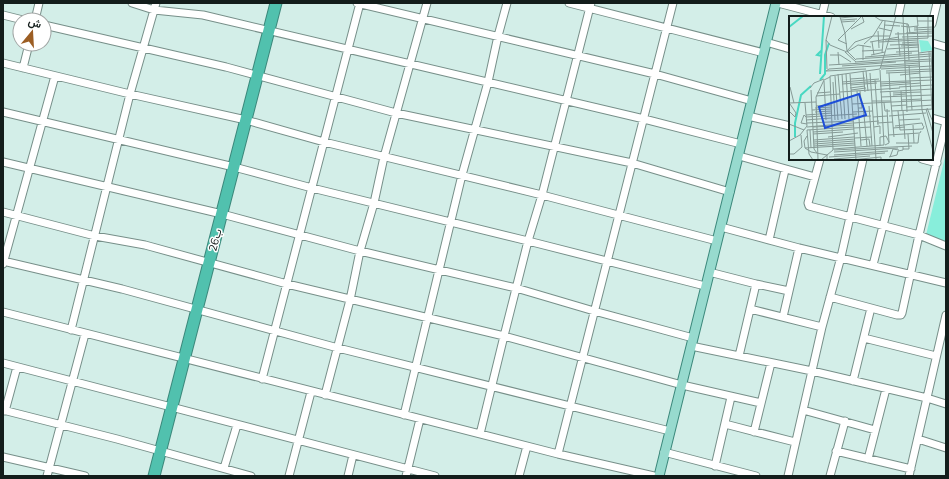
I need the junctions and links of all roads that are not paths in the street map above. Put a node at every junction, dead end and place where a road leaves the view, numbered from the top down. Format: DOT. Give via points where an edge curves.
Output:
graph roads {
  1 [pos="132,3"];
  2 [pos="276,3"];
  3 [pos="359,3"];
  4 [pos="427,3"];
  5 [pos="507,3"];
  6 [pos="569,3"];
  7 [pos="673,3"];
  8 [pos="777,3"];
  9 [pos="825,3"];
  10 [pos="901,3"];
  11 [pos="937,3"];
  12 [pos="590,5"];
  13 [pos="155,6"];
  14 [pos="822,15"];
  15 [pos="826,16"];
  16 [pos="898,16"];
  17 [pos="423,18"];
  18 [pos="933,20"];
  19 [pos="52,27"];
  20 [pos="666,28"];
  21 [pos="269,31"];
  22 [pos="498,36"];
  23 [pos="766,42"];
  24 [pos="933,43"];
  25 [pos="946,47"];
  26 [pos="143,49"];
  27 [pos="789,49"];
  28 [pos="348,50"];
  29 [pos="27,52"];
  30 [pos="764,53"];
  31 [pos="578,55"];
  32 [pos="3,63"];
  33 [pos="409,64"];
  34 [pos="23,68"];
  35 [pos="655,74"];
  36 [pos="258,75"];
  37 [pos="55,76"];
  38 [pos="488,82"];
  39 [pos="130,94"];
  40 [pos="336,96"];
  41 [pos="565,101"];
  42 [pos="752,101"];
  43 [pos="3,112"];
  44 [pos="396,113"];
  45 [pos="748,116"];
  46 [pos="933,118"];
  47 [pos="644,119"];
  48 [pos="246,120"];
  49 [pos="42,121"];
  50 [pos="946,122"];
  51 [pos="789,126"];
  52 [pos="475,129"];
  53 [pos="119,140"];
  54 [pos="324,142"];
  55 [pos="741,144"];
  56 [pos="554,147"];
  57 [pos="739,156"];
  58 [pos="384,157"];
  59 [pos="820,160"];
  60 [pos="863,160"];
  61 [pos="900,160"];
  62 [pos="925,160"];
  63 [pos="3,162"];
  64 [pos="632,163"];
  65 [pos="937,164"];
  66 [pos="234,167"];
  67 [pos="29,169"];
  68 [pos="785,170"];
  69 [pos="462,175"];
  70 [pos="816,178"];
  71 [pos="107,188"];
  72 [pos="312,188"];
  73 [pos="730,192"];
  74 [pos="542,195"];
  75 [pos="374,203"];
  76 [pos="3,212"];
  77 [pos="222,214"];
  78 [pos="619,215"];
  79 [pos="17,216"];
  80 [pos="850,217"];
  81 [pos="452,222"];
  82 [pos="883,225"];
  83 [pos="720,227"];
  84 [pos="300,235"];
  85 [pos="919,235"];
  86 [pos="95,236"];
  87 [pos="528,240"];
  88 [pos="717,240"];
  89 [pos="769,240"];
  90 [pos="946,246"];
  91 [pos="799,248"];
  92 [pos="360,251"];
  93 [pos="841,257"];
  94 [pos="3,262"];
  95 [pos="607,262"];
  96 [pos="209,263"];
  97 [pos="873,265"];
  98 [pos="439,269"];
  99 [pos="709,272"];
  100 [pos="911,274"];
  101 [pos="83,281"];
  102 [pos="946,283"];
  103 [pos="287,284"];
  104 [pos="756,284"];
  105 [pos="706,286"];
  106 [pos="516,288"];
  107 [pos="789,291"];
  108 [pos="830,297"];
  109 [pos="350,300"];
  110 [pos="871,308"];
  111 [pos="197,309"];
  112 [pos="750,309"];
  113 [pos="594,311"];
  114 [pos="3,312"];
  115 [pos="946,315"];
  116 [pos="428,317"];
  117 [pos="783,317"];
  118 [pos="945,324"];
  119 [pos="822,327"];
  120 [pos="71,330"];
  121 [pos="274,331"];
  122 [pos="85,334"];
  123 [pos="504,336"];
  124 [pos="864,338"];
  125 [pos="692,342"];
  126 [pos="338,348"];
  127 [pos="739,356"];
  128 [pos="936,356"];
  129 [pos="582,357"];
  130 [pos="184,358"];
  131 [pos="771,363"];
  132 [pos="3,364"];
  133 [pos="17,367"];
  134 [pos="416,367"];
  135 [pos="812,371"];
  136 [pos="262,379"];
  137 [pos="853,381"];
  138 [pos="72,382"];
  139 [pos="682,385"];
  140 [pos="492,386"];
  141 [pos="886,389"];
  142 [pos="311,392"];
  143 [pos="325,395"];
  144 [pos="731,397"];
  145 [pos="927,398"];
  146 [pos="761,403"];
  147 [pos="946,404"];
  148 [pos="570,406"];
  149 [pos="172,408"];
  150 [pos="803,410"];
  151 [pos="4,411"];
  152 [pos="404,415"];
  153 [pos="420,419"];
  154 [pos="845,421"];
  155 [pos="61,424"];
  156 [pos="725,424"];
  157 [pos="237,425"];
  158 [pos="876,430"];
  159 [pos="670,431"];
  160 [pos="754,432"];
  161 [pos="480,434"];
  162 [pos="918,439"];
  163 [pos="298,440"];
  164 [pos="795,442"];
  165 [pos="526,446"];
  166 [pos="946,448"];
  167 [pos="836,450"];
  168 [pos="160,451"];
  169 [pos="664,452"];
  170 [pos="558,454"];
  171 [pos="353,455"];
  172 [pos="3,457"];
  173 [pos="868,459"];
  174 [pos="715,466"];
  175 [pos="49,467"];
  176 [pos="224,468"];
  177 [pos="407,472"];
  178 [pos="910,473"];
  179 [pos="745,475"];
  180 [pos="47,476"];
  181 [pos="85,476"];
  182 [pos="154,476"];
  183 [pos="251,476"];
  184 [pos="289,476"];
  185 [pos="348,476"];
  186 [pos="435,476"];
  187 [pos="519,476"];
  188 [pos="654,476"];
  189 [pos="659,476"];
  190 [pos="756,476"];
  191 [pos="788,476"];
  192 [pos="830,476"];
  1 -- 13 [label="street"];
  2 -- 21 [label="highway, 26ب"];
  3 -- 17 [label="street"];
  3 -- 28 [label="street"];
  4 -- 17 [label="street"];
  5 -- 22 [label="street"];
  6 -- 12 [label="street"];
  7 -- 20 [label="street"];
  8 -- 14 [label="street"];
  8 -- 23 [label="main road"];
  9 -- 14 [label="street"];
  10 -- 16 [label="street"];
  11 -- 18 [label="street"];
  12 -- 20 [label="street"];
  12 -- 31 [label="street"];
  13 -- 21 [label="street"];
  13 -- 26 [label="street"];
  14 -- 15 [label="street"];
  17 -- 22 [label="street"];
  17 -- 33 [label="street"];
  19 -- 26 [label="street"];
  20 -- 30 [label="street"];
  20 -- 35 [label="street"];
  21 -- 28 [label="street"];
  21 -- 36 [label="highway, 26ب"];
  22 -- 31 [label="street"];
  22 -- 38 [label="street"];
  23 -- 27 [label="street"];
  23 -- 30 [label="main road"];
  24 -- 25 [label="street"];
  26 -- 36 [label="street"];
  26 -- 39 [label="street"];
  28 -- 33 [label="street"];
  28 -- 40 [label="street"];
  29 -- 34 [label="street"];
  30 -- 42 [label="main road"];
  31 -- 35 [label="street"];
  31 -- 41 [label="street"];
  32 -- 34 [label="street"];
  33 -- 38 [label="street"];
  33 -- 44 [label="street"];
  34 -- 37 [label="street"];
  35 -- 42 [label="street"];
  35 -- 47 [label="street"];
  36 -- 40 [label="street"];
  36 -- 48 [label="highway, 26ب"];
  37 -- 39 [label="street"];
  37 -- 49 [label="street"];
  38 -- 41 [label="street"];
  38 -- 52 [label="street"];
  39 -- 48 [label="street"];
  39 -- 53 [label="street"];
  40 -- 44 [label="street"];
  40 -- 54 [label="street"];
  41 -- 47 [label="street"];
  41 -- 56 [label="street"];
  42 -- 45 [label="main road"];
  43 -- 49 [label="street"];
  44 -- 52 [label="street"];
  44 -- 58 [label="street"];
  45 -- 51 [label="street"];
  45 -- 55 [label="main road"];
  46 -- 50 [label="street"];
  47 -- 55 [label="street"];
  47 -- 64 [label="street"];
  48 -- 54 [label="street"];
  48 -- 66 [label="highway, 26ب"];
  49 -- 53 [label="street"];
  49 -- 67 [label="street"];
  50 -- 65 [label="street"];
  52 -- 56 [label="street"];
  52 -- 69 [label="street"];
  53 -- 66 [label="street"];
  53 -- 71 [label="street"];
  54 -- 58 [label="street"];
  54 -- 72 [label="street"];
  55 -- 57 [label="main road"];
  56 -- 64 [label="street"];
  56 -- 74 [label="street"];
  57 -- 68 [label="street"];
  57 -- 73 [label="main road"];
  58 -- 69 [label="street"];
  58 -- 75 [label="street"];
  59 -- 70 [label="street"];
  60 -- 80 [label="street"];
  61 -- 82 [label="street"];
  62 -- 65 [label="street"];
  63 -- 67 [label="street"];
  64 -- 73 [label="street"];
  64 -- 78 [label="street"];
  65 -- 85 [label="street"];
  66 -- 72 [label="street"];
  66 -- 77 [label="highway, 26ب"];
  67 -- 71 [label="street"];
  67 -- 79 [label="street"];
  68 -- 70 [label="street"];
  68 -- 89 [label="street"];
  69 -- 74 [label="street"];
  69 -- 81 [label="street"];
  70 -- 80 [label="street" via="809,206"];
  71 -- 77 [label="street"];
  71 -- 86 [label="street"];
  72 -- 75 [label="street"];
  72 -- 84 [label="street"];
  73 -- 83 [label="main road"];
  74 -- 78 [label="street"];
  74 -- 87 [label="street"];
  75 -- 81 [label="street"];
  75 -- 92 [label="street"];
  76 -- 79 [label="street"];
  77 -- 84 [label="street"];
  77 -- 96 [label="highway, 26ب"];
  78 -- 88 [label="street"];
  78 -- 95 [label="street"];
  79 -- 86 [label="street"];
  79 -- 94 [label="street"];
  80 -- 82 [label="street"];
  80 -- 93 [label="street"];
  81 -- 87 [label="street"];
  81 -- 98 [label="street"];
  82 -- 85 [label="street"];
  82 -- 97 [label="street"];
  83 -- 88 [label="main road"];
  83 -- 89 [label="street"];
  84 -- 92 [label="street"];
  84 -- 103 [label="street"];
  85 -- 90 [label="street"];
  85 -- 100 [label="street"];
  86 -- 96 [label="street" via="144,245"];
  86 -- 101 [label="street"];
  87 -- 95 [label="street"];
  87 -- 106 [label="street"];
  88 -- 99 [label="main road"];
  89 -- 91 [label="street"];
  91 -- 93 [label="street"];
  91 -- 107 [label="street"];
  92 -- 98 [label="street"];
  92 -- 109 [label="street"];
  93 -- 97 [label="street"];
  93 -- 108 [label="street"];
  94 -- 101 [label="street"];
  95 -- 105 [label="street"];
  95 -- 113 [label="street"];
  96 -- 103 [label="street"];
  96 -- 111 [label="highway, 26ب"];
  97 -- 100 [label="street"];
  98 -- 106 [label="street"];
  98 -- 116 [label="street"];
  99 -- 104 [label="street"];
  99 -- 105 [label="main road"];
  100 -- 102 [label="street"];
  100 -- 110 [label="street" via="901,315"];
  101 -- 111 [label="street"];
  101 -- 120 [label="street"];
  103 -- 109 [label="street"];
  103 -- 121 [label="street"];
  104 -- 107 [label="street"];
  104 -- 112 [label="street"];
  105 -- 125 [label="main road"];
  106 -- 113 [label="street"];
  106 -- 123 [label="street"];
  107 -- 117 [label="street"];
  108 -- 110 [label="street"];
  108 -- 119 [label="street"];
  109 -- 116 [label="street"];
  109 -- 126 [label="street"];
  110 -- 124 [label="street"];
  111 -- 121 [label="street"];
  111 -- 130 [label="highway, 26ب"];
  112 -- 117 [label="street"];
  112 -- 127 [label="street"];
  113 -- 125 [label="street"];
  113 -- 129 [label="street"];
  114 -- 120 [label="street"];
  115 -- 118 [label="street"];
  116 -- 123 [label="street"];
  116 -- 134 [label="street"];
  117 -- 119 [label="street"];
  118 -- 128 [label="street"];
  119 -- 135 [label="street"];
  120 -- 122 [label="street"];
  121 -- 126 [label="street"];
  121 -- 136 [label="street"];
  122 -- 130 [label="street"];
  122 -- 138 [label="street"];
  123 -- 129 [label="street"];
  123 -- 140 [label="street"];
  124 -- 128 [label="street"];
  124 -- 137 [label="street"];
  125 -- 127 [label="street"];
  125 -- 139 [label="main road"];
  126 -- 134 [label="street"];
  126 -- 143 [label="street"];
  127 -- 131 [label="street"];
  128 -- 145 [label="street"];
  129 -- 139 [label="street"];
  129 -- 148 [label="street"];
  130 -- 136 [label="street"];
  130 -- 149 [label="highway, 26ب"];
  131 -- 135 [label="street"];
  131 -- 146 [label="street"];
  132 -- 133 [label="street"];
  133 -- 138 [label="street"];
  133 -- 151 [label="street"];
  134 -- 140 [label="street"];
  134 -- 152 [label="street"];
  135 -- 137 [label="street"];
  135 -- 150 [label="street"];
  136 -- 142 [label="street"];
  137 -- 141 [label="street"];
  138 -- 149 [label="street"];
  138 -- 155 [label="street"];
  139 -- 144 [label="street"];
  139 -- 159 [label="main road"];
  140 -- 148 [label="street"];
  140 -- 161 [label="street"];
  141 -- 145 [label="street"];
  141 -- 158 [label="street"];
  142 -- 143 [label="street"];
  142 -- 163 [label="street"];
  143 -- 152 [label="street"];
  144 -- 146 [label="street"];
  144 -- 156 [label="street"];
  145 -- 147 [label="street"];
  145 -- 162 [label="street"];
  146 -- 160 [label="street"];
  148 -- 159 [label="street"];
  148 -- 170 [label="street"];
  149 -- 157 [label="street"];
  149 -- 168 [label="highway, 26ب"];
  150 -- 154 [label="street"];
  150 -- 164 [label="street"];
  151 -- 155 [label="street"];
  152 -- 153 [label="street"];
  153 -- 161 [label="street"];
  153 -- 177 [label="street"];
  154 -- 158 [label="street"];
  154 -- 167 [label="street"];
  155 -- 168 [label="street"];
  155 -- 175 [label="street"];
  156 -- 160 [label="street"];
  156 -- 174 [label="street"];
  157 -- 163 [label="street"];
  157 -- 176 [label="street"];
  158 -- 173 [label="street"];
  159 -- 169 [label="main road"];
  160 -- 164 [label="street"];
  161 -- 165 [label="street"];
  162 -- 166 [label="street"];
  162 -- 178 [label="street"];
  163 -- 171 [label="street"];
  163 -- 184 [label="street"];
  164 -- 191 [label="street"];
  165 -- 170 [label="street"];
  165 -- 187 [label="street"];
  167 -- 173 [label="street"];
  167 -- 192 [label="street"];
  168 -- 176 [label="street"];
  168 -- 182 [label="highway, 26ب"];
  169 -- 174 [label="street"];
  169 -- 189 [label="main road"];
  170 -- 188 [label="street"];
  171 -- 177 [label="street"];
  171 -- 185 [label="street"];
  172 -- 175 [label="street"];
  173 -- 178 [label="street"];
  174 -- 179 [label="street"];
  175 -- 180 [label="street"];
  175 -- 181 [label="street"];
  176 -- 183 [label="street"];
  177 -- 186 [label="street"];
  179 -- 190 [label="street"];
}
